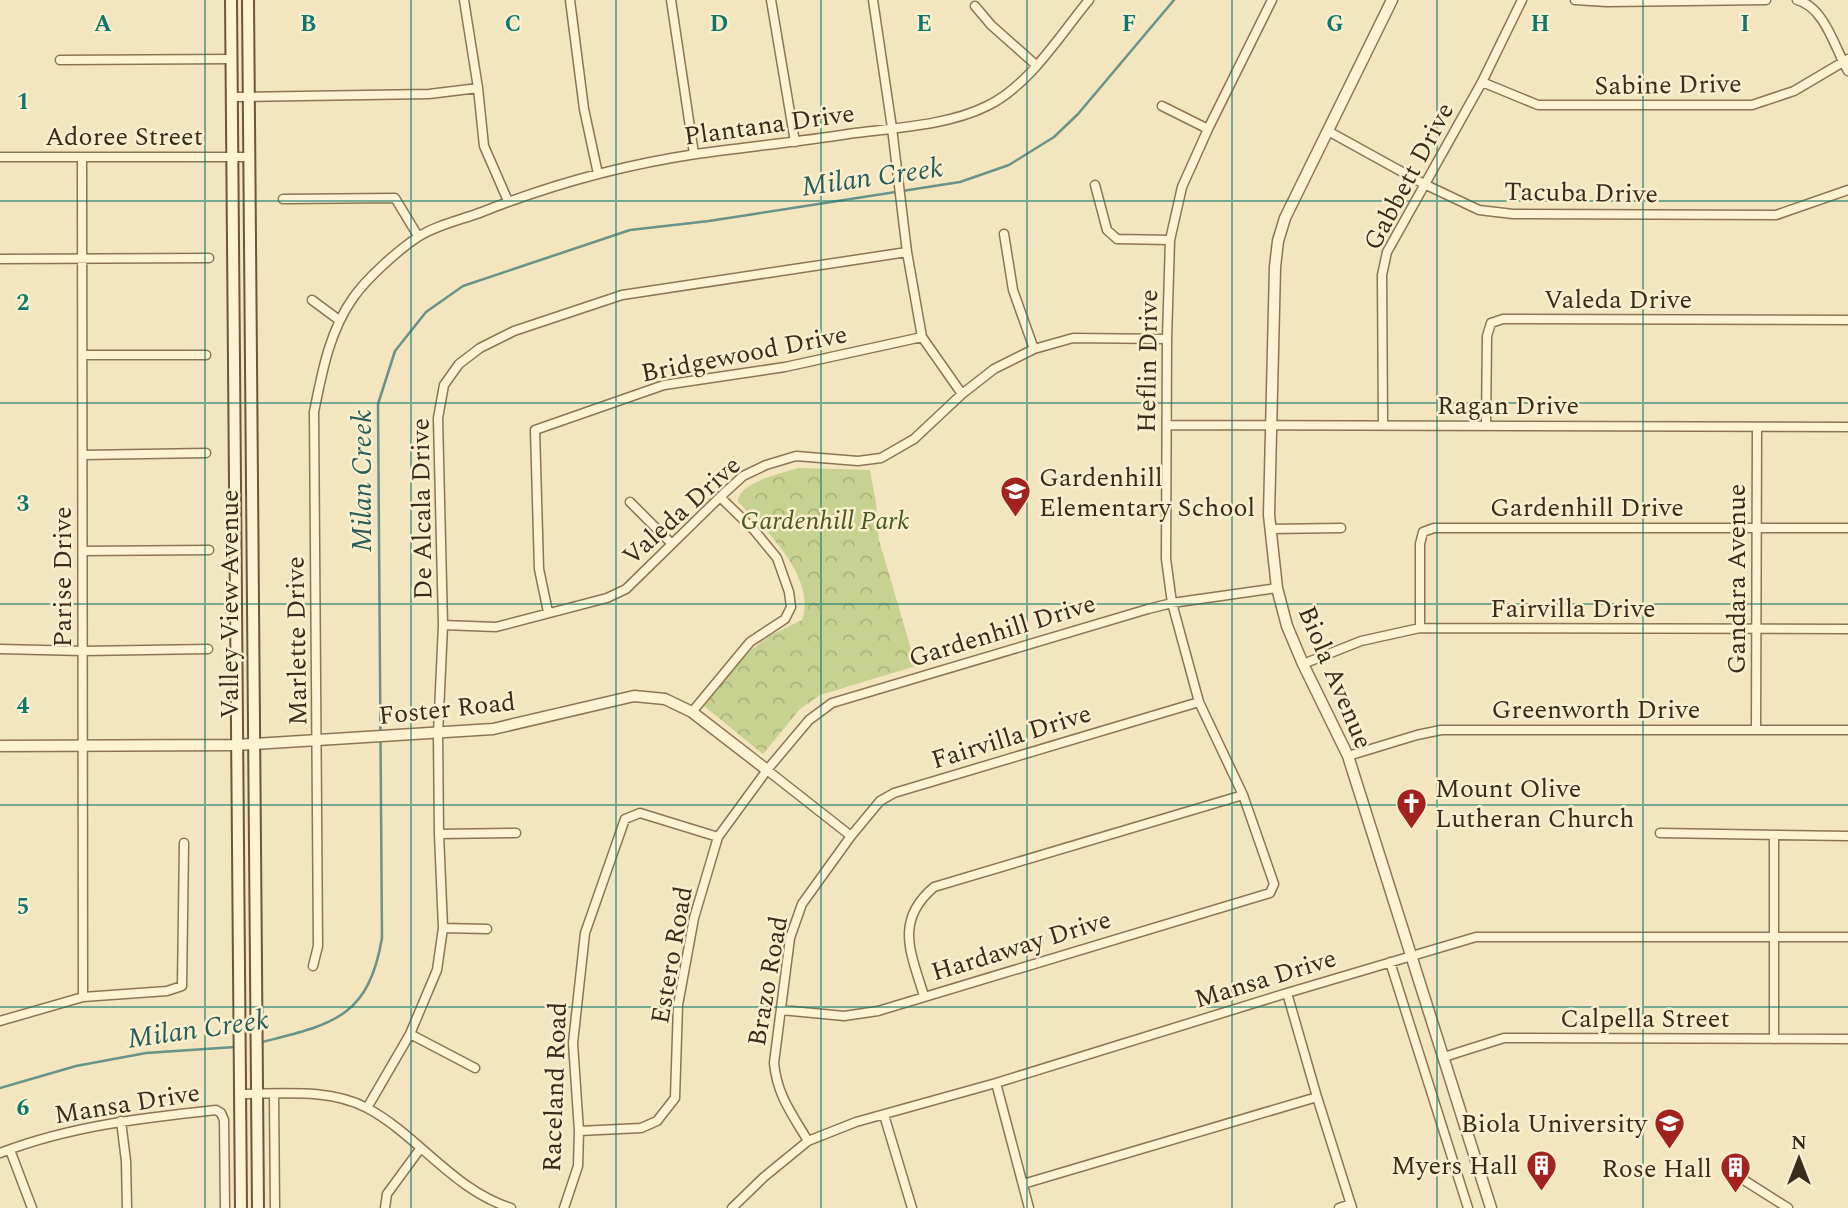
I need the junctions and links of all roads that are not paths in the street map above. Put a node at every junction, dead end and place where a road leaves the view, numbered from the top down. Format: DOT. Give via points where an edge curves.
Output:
graph roads {
  1 [pos="232,0"];
  2 [pos="248,0"];
  3 [pos="464,0"];
  4 [pos="570,0"];
  5 [pos="671,0"];
  6 [pos="771,0"];
  7 [pos="873,0"];
  8 [pos="1089,0"];
  9 [pos="1272,0"];
  10 [pos="1392,0"];
  11 [pos="1522,0"];
  12 [pos="1575,0"];
  13 [pos="1766,0"];
  14 [pos="1797,0"];
  15 [pos="975,6"];
  16 [pos="232,59"];
  17 [pos="60,60"];
  18 [pos="1845,60"];
  19 [pos="1036,65"];
  20 [pos="1848,71"];
  21 [pos="1482,82"];
  22 [pos="478,88"];
  23 [pos="249,96"];
  24 [pos="232,97"];
  25 [pos="1162,106"];
  26 [pos="892,128"];
  27 [pos="1208,129"];
  28 [pos="1328,131"];
  29 [pos="795,142"];
  30 [pos="694,154"];
  31 [pos="0,157"];
  32 [pos="82,157"];
  33 [pos="233,157"];
  34 [pos="249,157"];
  35 [pos="598,174"];
  36 [pos="1424,184"];
  37 [pos="1095,185"];
  38 [pos="1848,190"];
  39 [pos="283,199"];
  40 [pos="508,201"];
  41 [pos="1004,234"];
  42 [pos="418,236"];
  43 [pos="1170,240"];
  44 [pos="906,252"];
  45 [pos="209,258"];
  46 [pos="0,260"];
  47 [pos="83,260"];
  48 [pos="312,300"];
  49 [pos="339,320"];
  50 [pos="1848,320"];
  51 [pos="922,337"];
  52 [pos="1167,339"];
  53 [pos="1034,349"];
  54 [pos="83,355"];
  55 [pos="205,355"];
  56 [pos="962,394"];
  57 [pos="1167,425"];
  58 [pos="1272,425"];
  59 [pos="1382,425"];
  60 [pos="1486,425"];
  61 [pos="1757,427"];
  62 [pos="1848,427"];
  63 [pos="206,453"];
  64 [pos="83,455"];
  65 [pos="720,497"];
  66 [pos="630,502"];
  67 [pos="1341,528"];
  68 [pos="1757,528"];
  69 [pos="1848,528"];
  70 [pos="1270,529"];
  71 [pos="672,544"];
  72 [pos="209,550"];
  73 [pos="83,551"];
  74 [pos="1277,588"];
  75 [pos="1172,603"];
  76 [pos="548,612"];
  77 [pos="443,625"];
  78 [pos="1420,628"];
  79 [pos="1758,629"];
  80 [pos="1848,629"];
  81 [pos="0,649"];
  82 [pos="208,649"];
  83 [pos="83,651"];
  84 [pos="1303,664"];
  85 [pos="1199,702"];
  86 [pos="692,712"];
  87 [pos="1756,730"];
  88 [pos="1848,730"];
  89 [pos="438,734"];
  90 [pos="318,742"];
  91 [pos="253,744"];
  92 [pos="237,745"];
  93 [pos="0,746"];
  94 [pos="84,746"];
  95 [pos="1348,756"];
  96 [pos="767,770"];
  97 [pos="1243,795"];
  98 [pos="1660,833"];
  99 [pos="439,834"];
  100 [pos="516,834"];
  101 [pos="851,836"];
  102 [pos="1774,836"];
  103 [pos="1848,836"];
  104 [pos="718,837"];
  105 [pos="184,843"];
  106 [pos="1270,893"];
  107 [pos="443,928"];
  108 [pos="487,929"];
  109 [pos="1773,937"];
  110 [pos="1848,937"];
  111 [pos="1411,956"];
  112 [pos="1390,962"];
  113 [pos="313,966"];
  114 [pos="1287,993"];
  115 [pos="924,996"];
  116 [pos="83,997"];
  117 [pos="781,1010"];
  118 [pos="0,1021"];
  119 [pos="410,1034"];
  120 [pos="1774,1039"];
  121 [pos="1848,1039"];
  122 [pos="1444,1057"];
  123 [pos="475,1068"];
  124 [pos="996,1083"];
  125 [pos="240,1094"];
  126 [pos="257,1094"];
  127 [pos="274,1094"];
  128 [pos="1317,1097"];
  129 [pos="367,1108"];
  130 [pos="884,1115"];
  131 [pos="121,1121"];
  132 [pos="579,1131"];
  133 [pos="808,1141"];
  134 [pos="420,1149"];
  135 [pos="10,1150"];
  136 [pos="0,1153"];
  137 [pos="1728,1170"];
  138 [pos="1023,1184"];
  139 [pos="1352,1206"];
  140 [pos="32,1208"];
  141 [pos="128,1208"];
  142 [pos="225,1208"];
  143 [pos="241,1208"];
  144 [pos="258,1208"];
  145 [pos="275,1208"];
  146 [pos="384,1208"];
  147 [pos="508,1208"];
  148 [pos="564,1208"];
  149 [pos="732,1208"];
  150 [pos="912,1208"];
  151 [pos="1029,1208"];
  152 [pos="1339,1208"];
  153 [pos="1468,1208"];
  154 [pos="1491,1208"];
  155 [pos="1788,1208"];
  1 -- 16 [label="main road, Valley View Avenue"];
  2 -- 23 [label="main road, Valley View Avenue"];
  3 -- 22 [label="street"];
  4 -- 35 [label="street"];
  5 -- 30 [label="street"];
  6 -- 29 [label="street"];
  7 -- 26 [label="street"];
  8 -- 19 [label="street, Plantana Drive"];
  9 -- 27 [label="street, Heflin Drive"];
  10 -- 28 [label="street, Biola Avenue"];
  11 -- 21 [label="street, Gabbett Drive"];
  12 -- 13 [label="street"];
  14 -- 18 [label="street" via="1806,2 1820,17"];
  15 -- 19 [label="street"];
  16 -- 17 [label="street"];
  16 -- 24 [label="main road, Valley View Avenue"];
  18 -- 20 [label="street"];
  18 -- 21 [label="street, Sabine Drive" via="1794,91 1752,105 1538,105"];
  19 -- 26 [label="street, Plantana Drive" via="987,106 957,117"];
  21 -- 36 [label="street, Gabbett Drive"];
  22 -- 23 [label="street, Adoree Street" via="429,94"];
  22 -- 40 [label="street" via="484,146"];
  23 -- 24 [label="street, Adoree Street"];
  23 -- 34 [label="main road, Valley View Avenue"];
  24 -- 33 [label="main road, Valley View Avenue"];
  25 -- 27 [label="street"];
  26 -- 29 [label="street, Plantana Drive"];
  26 -- 44 [label="street"];
  27 -- 43 [label="street, Heflin Drive" via="1182,187"];
  28 -- 36 [label="street, Tacuba Drive"];
  28 -- 58 [label="street, Biola Avenue" via="1278,241"];
  29 -- 30 [label="street, Plantana Drive"];
  30 -- 35 [label="street, Plantana Drive"];
  31 -- 32 [label="street, Adoree Street"];
  32 -- 33 [label="street, Adoree Street"];
  32 -- 47 [label="street, Parise Drive"];
  33 -- 34 [label="street, Adoree Street"];
  33 -- 92 [label="main road, Valley View Avenue"];
  34 -- 91 [label="main road, Valley View Avenue"];
  35 -- 40 [label="street, Plantana Drive"];
  36 -- 38 [label="street, Tacuba Drive" via="1479,211 1513,214 1776,215"];
  36 -- 59 [label="street, Gabbett Drive" via="1387,252 1382,275"];
  37 -- 43 [label="street" via="1107,230 1118,239"];
  39 -- 42 [label="street" via="394,198"];
  40 -- 42 [label="street, Plantana Drive"];
  41 -- 53 [label="street" via="1013,290"];
  42 -- 49 [label="street, Marlette Drive" via="372,276"];
  43 -- 52 [label="street, Heflin Drive"];
  44 -- 51 [label="street"];
  44 -- 77 [label="street, De Alcala Drive" via="622,295 514,331 459,364 444,385 438,418"];
  45 -- 47 [label="street"];
  46 -- 47 [label="street"];
  47 -- 54 [label="street, Parise Drive"];
  48 -- 49 [label="street"];
  49 -- 90 [label="street, Marlette Drive" via="314,412"];
  50 -- 60 [label="street, Valeda Drive" via="1503,319 1490,323 1487,336"];
  51 -- 56 [label="street"];
  51 -- 76 [label="street, Bridgewood Drive" via="785,367 664,385 535,430 539,569"];
  52 -- 53 [label="street, Valeda Drive" via="1073,338"];
  52 -- 57 [label="street, Heflin Drive"];
  53 -- 56 [label="street, Valeda Drive" via="994,369"];
  54 -- 55 [label="street"];
  54 -- 64 [label="street, Parise Drive"];
  56 -- 65 [label="street, Valeda Drive" via="914,439 881,458 858,461 796,456 743,476"];
  57 -- 58 [label="street, Ragan Drive"];
  57 -- 75 [label="street, Heflin Drive" via="1166,559"];
  58 -- 59 [label="street, Ragan Drive"];
  58 -- 70 [label="street, Biola Avenue"];
  59 -- 60 [label="street, Ragan Drive"];
  60 -- 61 [label="street, Ragan Drive"];
  61 -- 62 [label="street, Ragan Drive"];
  61 -- 68 [label="street, Gandara Avenue"];
  63 -- 64 [label="street"];
  64 -- 73 [label="street, Parise Drive"];
  65 -- 71 [label="street, Valeda Drive"];
  65 -- 86 [label="street" via="777,558 791,607 785,620 750,642"];
  66 -- 71 [label="street"];
  67 -- 70 [label="street"];
  68 -- 69 [label="street, Gardenhill Drive"];
  68 -- 78 [label="street, Gardenhill Drive" via="1434,527 1423,532 1420,544"];
  68 -- 79 [label="street, Gandara Avenue"];
  70 -- 74 [label="street, Biola Avenue"];
  71 -- 76 [label="street, Valeda Drive" via="626,589"];
  72 -- 73 [label="street"];
  73 -- 83 [label="street, Parise Drive"];
  74 -- 75 [label="street, Gardenhill Drive"];
  74 -- 84 [label="street, Biola Avenue"];
  75 -- 85 [label="street, Heflin Drive"];
  75 -- 96 [label="street, Gardenhill Drive" via="832,703 809,720"];
  76 -- 77 [label="street, Valeda Drive" via="496,627"];
  77 -- 89 [label="street, De Alcala Drive"];
  78 -- 79 [label="street, Fairvilla Drive"];
  78 -- 84 [label="street, Fairvilla Drive" via="1361,642"];
  79 -- 80 [label="street, Fairvilla Drive"];
  79 -- 87 [label="street, Gandara Avenue"];
  81 -- 83 [label="street"];
  82 -- 83 [label="street"];
  83 -- 94 [label="street, Parise Drive"];
  84 -- 95 [label="street, Biola Avenue"];
  85 -- 97 [label="street, Heflin Drive"];
  85 -- 101 [label="street, Fairvilla Drive" via="894,793 880,801"];
  86 -- 89 [label="street, Foster Road" via="665,699 634,696 493,729"];
  86 -- 96 [label="street, Foster Road"];
  87 -- 88 [label="street, Greenworth Drive"];
  87 -- 95 [label="street, Greenworth Drive" via="1441,730"];
  89 -- 90 [label="street, Foster Road"];
  89 -- 99 [label="street, De Alcala Drive"];
  90 -- 91 [label="street, Foster Road"];
  90 -- 113 [label="street, Marlette Drive" via="318,946"];
  91 -- 92 [label="street, Foster Road"];
  91 -- 126 [label="main road, Valley View Avenue"];
  92 -- 94 [label="street, Foster Road"];
  92 -- 125 [label="main road, Valley View Avenue"];
  93 -- 94 [label="street, Foster Road"];
  94 -- 116 [label="street, Parise Drive"];
  95 -- 111 [label="street, Biola Avenue"];
  96 -- 101 [label="street, Foster Road"];
  96 -- 104 [label="street, Estero Road"];
  97 -- 106 [label="street, Heflin Drive" via="1274,884"];
  97 -- 115 [label="street" via="934,887 912,913 909,932"];
  98 -- 102 [label="street"];
  99 -- 100 [label="street"];
  99 -- 107 [label="street, De Alcala Drive"];
  101 -- 117 [label="street, Brazo Road" via="802,904 790,939"];
  102 -- 103 [label="street"];
  102 -- 109 [label="street"];
  104 -- 132 [label="street, Estero Road" via="694,918 678,1005 675,1098 657,1121 641,1129"];
  104 -- 132 [label="street, Raceland Road" via="640,813 625,819 586,933 573,1043"];
  105 -- 116 [label="street" via="183,986 167,992"];
  106 -- 115 [label="street, Hardaway Drive"];
  107 -- 108 [label="street"];
  107 -- 119 [label="street, De Alcala Drive" via="437,970"];
  109 -- 110 [label="street, Mansa Drive"];
  109 -- 111 [label="street, Mansa Drive" via="1476,937"];
  109 -- 120 [label="street"];
  111 -- 112 [label="street, Mansa Drive"];
  111 -- 122 [label="street, Biola Avenue"];
  112 -- 114 [label="street, Mansa Drive"];
  112 -- 153 [label="street"];
  114 -- 124 [label="street, Mansa Drive"];
  114 -- 128 [label="street"];
  115 -- 117 [label="street, Hardaway Drive" via="878,1012 844,1016"];
  116 -- 118 [label="street"];
  117 -- 133 [label="street, Brazo Road" via="776,1079 779,1093"];
  119 -- 123 [label="street"];
  119 -- 129 [label="street, De Alcala Drive"];
  120 -- 121 [label="street, Calpella Street"];
  120 -- 122 [label="street, Calpella Street" via="1504,1038"];
  122 -- 154 [label="street, Biola Avenue"];
  124 -- 130 [label="street, Mansa Drive"];
  124 -- 138 [label="street"];
  125 -- 126 [label="street"];
  125 -- 143 [label="main road, Valley View Avenue"];
  126 -- 127 [label="street"];
  126 -- 144 [label="main road, Valley View Avenue"];
  127 -- 129 [label="street" via="329,1096"];
  127 -- 145 [label="street"];
  128 -- 138 [label="street"];
  128 -- 139 [label="street"];
  129 -- 134 [label="street"];
  130 -- 133 [label="street, Mansa Drive"];
  130 -- 150 [label="street"];
  131 -- 135 [label="street, Mansa Drive" via="56,1134"];
  131 -- 141 [label="street"];
  131 -- 142 [label="street, Mansa Drive" via="221,1113"];
  132 -- 148 [label="street, Raceland Road" via="578,1166"];
  133 -- 149 [label="street, Mansa Drive"];
  134 -- 146 [label="street" via="387,1194"];
  134 -- 147 [label="street" via="480,1195"];
  135 -- 136 [label="street, Mansa Drive"];
  135 -- 140 [label="street"];
  137 -- 155 [label="street"];
  138 -- 151 [label="street"];
  139 -- 152 [label="street"];
}
